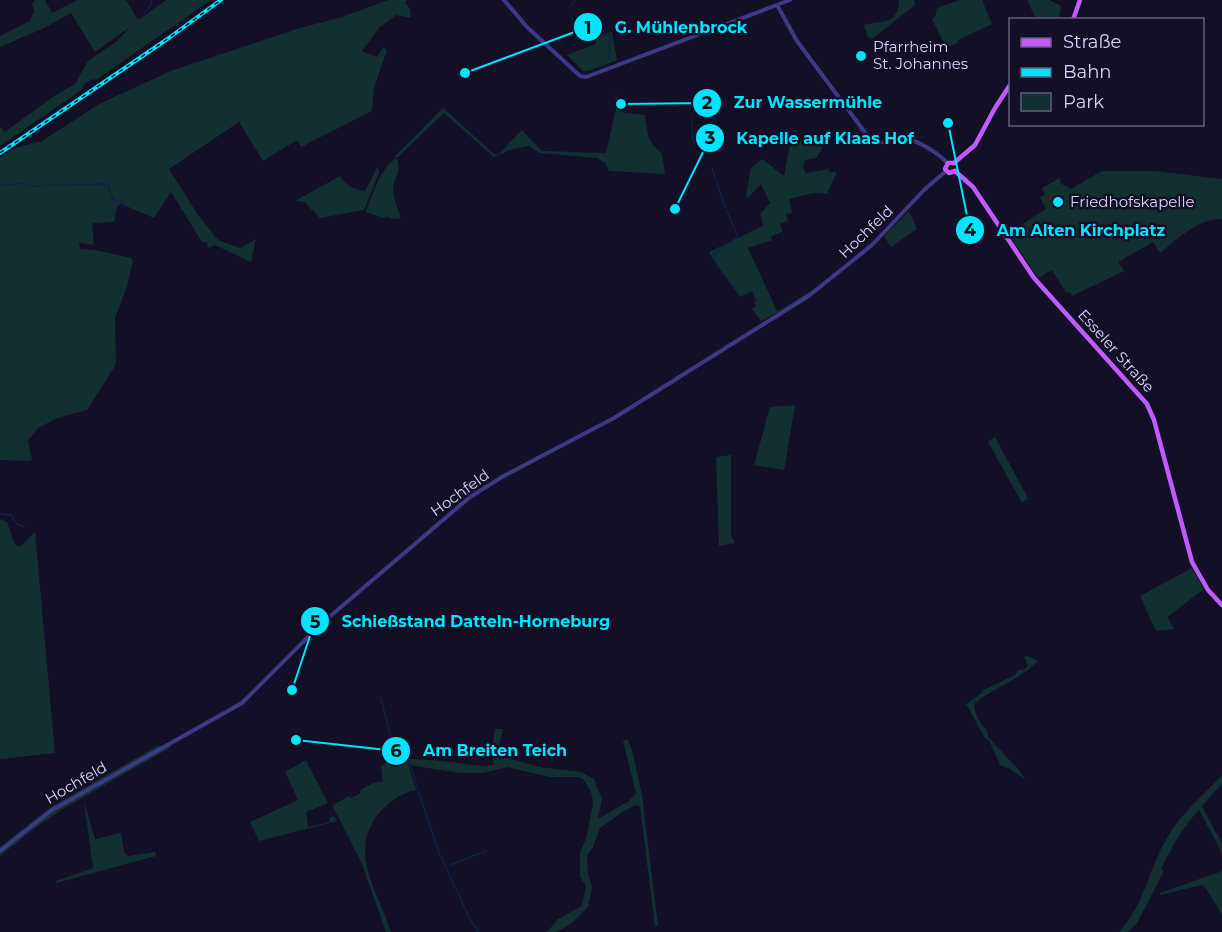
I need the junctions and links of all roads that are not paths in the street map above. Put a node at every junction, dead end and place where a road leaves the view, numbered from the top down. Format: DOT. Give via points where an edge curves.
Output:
graph roads {
  1 [pos="504,0"];
  2 [pos="789,0"];
  3 [pos="1080,0"];
  4 [pos="777,5"];
  5 [pos="1074,18"];
  6 [pos="1009,88"];
  7 [pos="947,163"];
  8 [pos="954,163"];
  9 [pos="946,171"];
  10 [pos="955,171"];
  11 [pos="1222,605"];
  12 [pos="0,851"];
  1 -- 4 [label="street" via="527,27 580,76 586,77"];
  2 -- 4 [label="street"];
  3 -- 5 [label="main road"];
  4 -- 7 [label="street" via="797,41 874,142 911,139"];
  6 -- 8 [label="main road" via="975,145"];
  7 -- 8 [label="main road"];
  7 -- 9 [label="main road"];
  8 -- 10 [label="main road"];
  9 -- 10 [label="main road"];
  9 -- 12 [label="street, Hochfeld" via="872,245 810,295 614,418 470,497 321,624 242,703 52,810"];
  10 -- 11 [label="main road, Esseler Straße" via="973,187 1034,278 1148,404 1192,562"];
}
